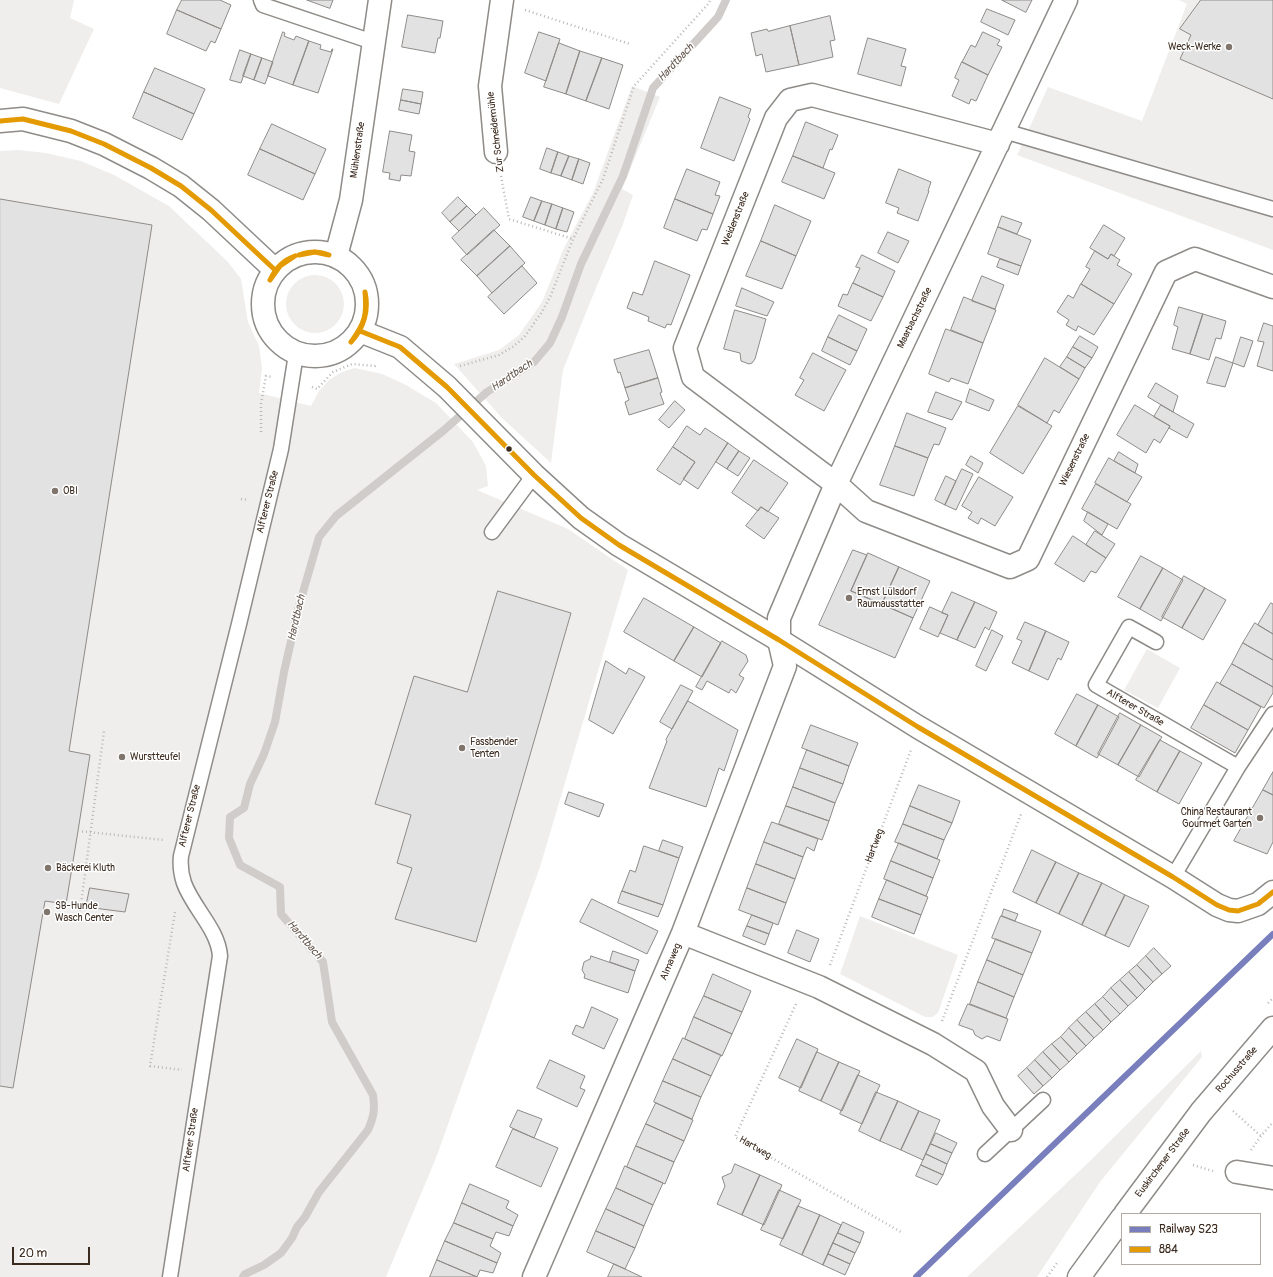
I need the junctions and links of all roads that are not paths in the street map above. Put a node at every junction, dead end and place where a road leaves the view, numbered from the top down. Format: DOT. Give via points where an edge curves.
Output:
graph roads {
  1 [pos="261,0"];
  2 [pos="380,0"];
  3 [pos="1066,0"];
  4 [pos="502,1"];
  5 [pos="373,42"];
  6 [pos="0,121"];
  7 [pos="1001,137"];
  8 [pos="496,152"];
  9 [pos="1273,209"];
  10 [pos="336,256"];
  11 [pos="275,270"];
  12 [pos="1273,287"];
  13 [pos="360,331"];
  14 [pos="296,354"];
  15 [pos="534,475"];
  16 [pos="836,484"];
  17 [pos="492,532"];
  18 [pos="779,640"];
  19 [pos="1156,642"];
  20 [pos="1273,714"];
  21 [pos="1238,767"];
  22 [pos="1173,877"];
  23 [pos="1273,892"];
  24 [pos="683,933"];
  25 [pos="1273,1028"];
  26 [pos="1043,1100"];
  27 [pos="1201,1112"];
  28 [pos="1011,1130"];
  29 [pos="985,1154"];
  30 [pos="1237,1172"];
  31 [pos="1273,1178"];
  32 [pos="1126,1213"];
  33 [pos="1121,1219"];
  34 [pos="170,1277"];
  35 [pos="534,1277"];
  36 [pos="1079,1277"];
  1 -- 5 [label="lane" via="263,5"];
  2 -- 5 [label="street, Mühlenstraße"];
  3 -- 7 [label="street, Maarbachstraße"];
  4 -- 8 [label="street, Zur Schneidemühle" via="490,86"];
  5 -- 10 [label="street, Mühlenstraße" via="351,200"];
  6 -- 11 [label="street" via="22,119 71,131 104,144 151,168 181,186 211,210"];
  7 -- 9 [label="lane"];
  7 -- 16 [label="street, Maarbachstraße"];
  7 -- 16 [label="street, Weidenstraße" via="812,95 790,100 776,118 685,348 692,377"];
  10 -- 11 [label="street" via="308,252 285,260"];
  10 -- 13 [label="street" via="346,262 359,276 367,299 367,313"];
  11 -- 14 [label="street" via="264,291 262,305 267,328 278,342"];
  12 -- 16 [label="street, Wiesenstraße" via="1195,259 1166,272 1028,559 1010,567 873,514 866,511"];
  13 -- 14 [label="street" via="339,351 330,355 311,357"];
  13 -- 15 [label="street" via="400,347 440,381"];
  14 -- 34 [label="lane, Alfterer Straße" via="281,449 182,846 180,863 183,882 215,938 219,950 219,963"];
  15 -- 17 [label="lane"];
  15 -- 18 [label="street" via="581,518 619,545"];
  16 -- 18 [label="street, Maarbachstraße" via="779,618"];
  18 -- 22 [label="street" via="918,727"];
  18 -- 24 [label="street, Almaweg" via="785,666"];
  19 -- 21 [label="lane, Alfterer Straße" via="1129,627 1096,685"];
  20 -- 21 [label="lane"];
  21 -- 22 [label="lane"];
  22 -- 23 [label="street" via="1229,910 1238,911 1258,904"];
  24 -- 28 [label="street" via="812,984 933,1044 976,1072 993,1106"];
  24 -- 35 [label="street, Almaweg"];
  25 -- 27 [label="street, Rochusstraße"];
  26 -- 28 [label="lane"];
  27 -- 32 [label="street, Euskirchener Straße"];
  28 -- 29 [label="lane"];
  30 -- 31 [label="street"];
  33 -- 36 [label="street"];
}
